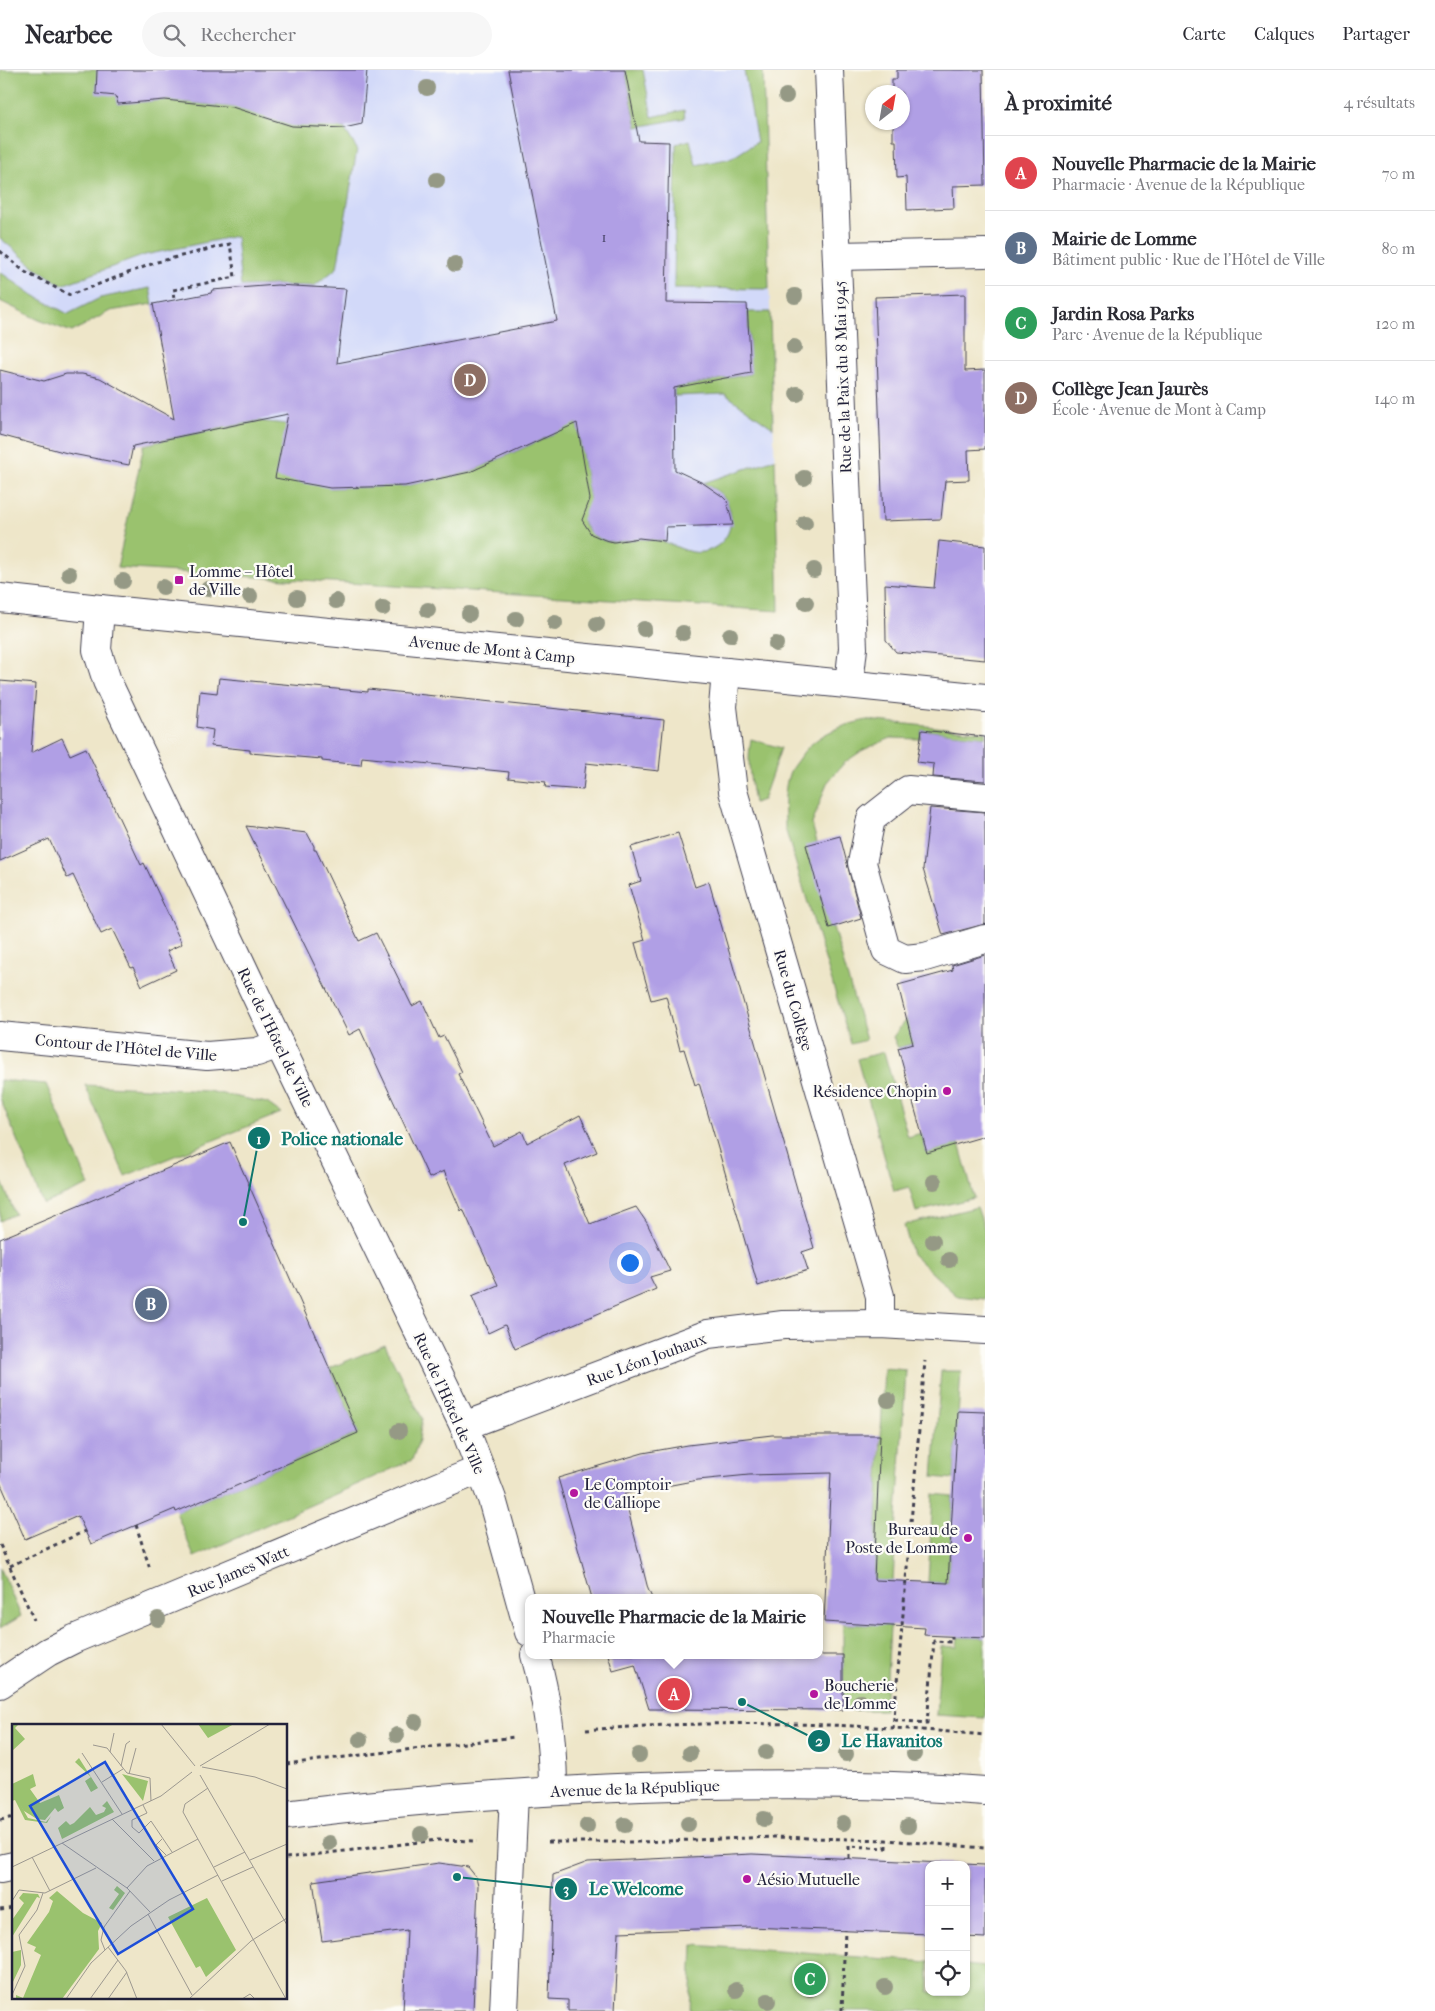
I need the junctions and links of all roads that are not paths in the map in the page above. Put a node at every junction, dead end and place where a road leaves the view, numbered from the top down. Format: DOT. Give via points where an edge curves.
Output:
graph roads {
  1 [pos="829,70"];
  2 [pos="985,253"];
  3 [pos="837,256"];
  4 [pos="0,598"];
  5 [pos="100,609"];
  6 [pos="726,672"];
  7 [pos="848,684"];
  8 [pos="985,698"];
  9 [pos="985,797"];
  10 [pos="985,939"];
  11 [pos="0,1036"];
  12 [pos="279,1044"];
  13 [pos="880,1324"];
  14 [pos="985,1330"];
  15 [pos="464,1426"];
  16 [pos="481,1469"];
  17 [pos="525,1617"];
  18 [pos="536,1659"];
  19 [pos="0,1684"];
  20 [pos="553,1791"];
  21 [pos="985,1791"];
  22 [pos="514,1794"];
  23 [pos="288,1815"];
  24 [pos="504,2011"];
  1 -- 3 [label="street, Rue de la Paix du 8 Mai 1945"];
  2 -- 3 [label="street"];
  3 -- 7 [label="street, Rue de la Paix du 8 Mai 1945" via="853,648"];
  4 -- 5 [label="street, Avenue de Mont à Camp"];
  5 -- 6 [label="street, Avenue de Mont à Camp"];
  5 -- 12 [label="street, Rue de l'Hôtel de Ville" via="97,650 100,665"];
  6 -- 7 [label="street, Avenue de Mont à Camp"];
  6 -- 13 [label="street, Rue du Collège" via="723,707 733,791 880,1296"];
  7 -- 8 [label="street, Avenue de Mont à Camp"];
  9 -- 10 [label="street" via="908,790 871,819 862,863 886,950 905,959 924,957"];
  11 -- 12 [label="street, Contour de l'Hôtel de Ville" via="207,1056 240,1055"];
  12 -- 15 [label="street, Rue de l'Hôtel de Ville"];
  13 -- 14 [label="street, Rue Léon Jouhaux"];
  13 -- 15 [label="street, Rue Léon Jouhaux" via="783,1325 708,1334"];
  15 -- 16 [label="street, Rue de l'Hôtel de Ville"];
  16 -- 17 [label="street, Rue de l'Hôtel de Ville" via="500,1524"];
  16 -- 19 [label="street, Rue James Watt" via="48,1652"];
  18 -- 20 [label="street" via="547,1700"];
  20 -- 21 [label="street, Avenue de la République" via="764,1783"];
  20 -- 22 [label="street, Avenue de la République"];
  22 -- 23 [label="street, Avenue de la République"];
  22 -- 24 [label="street"];
}
